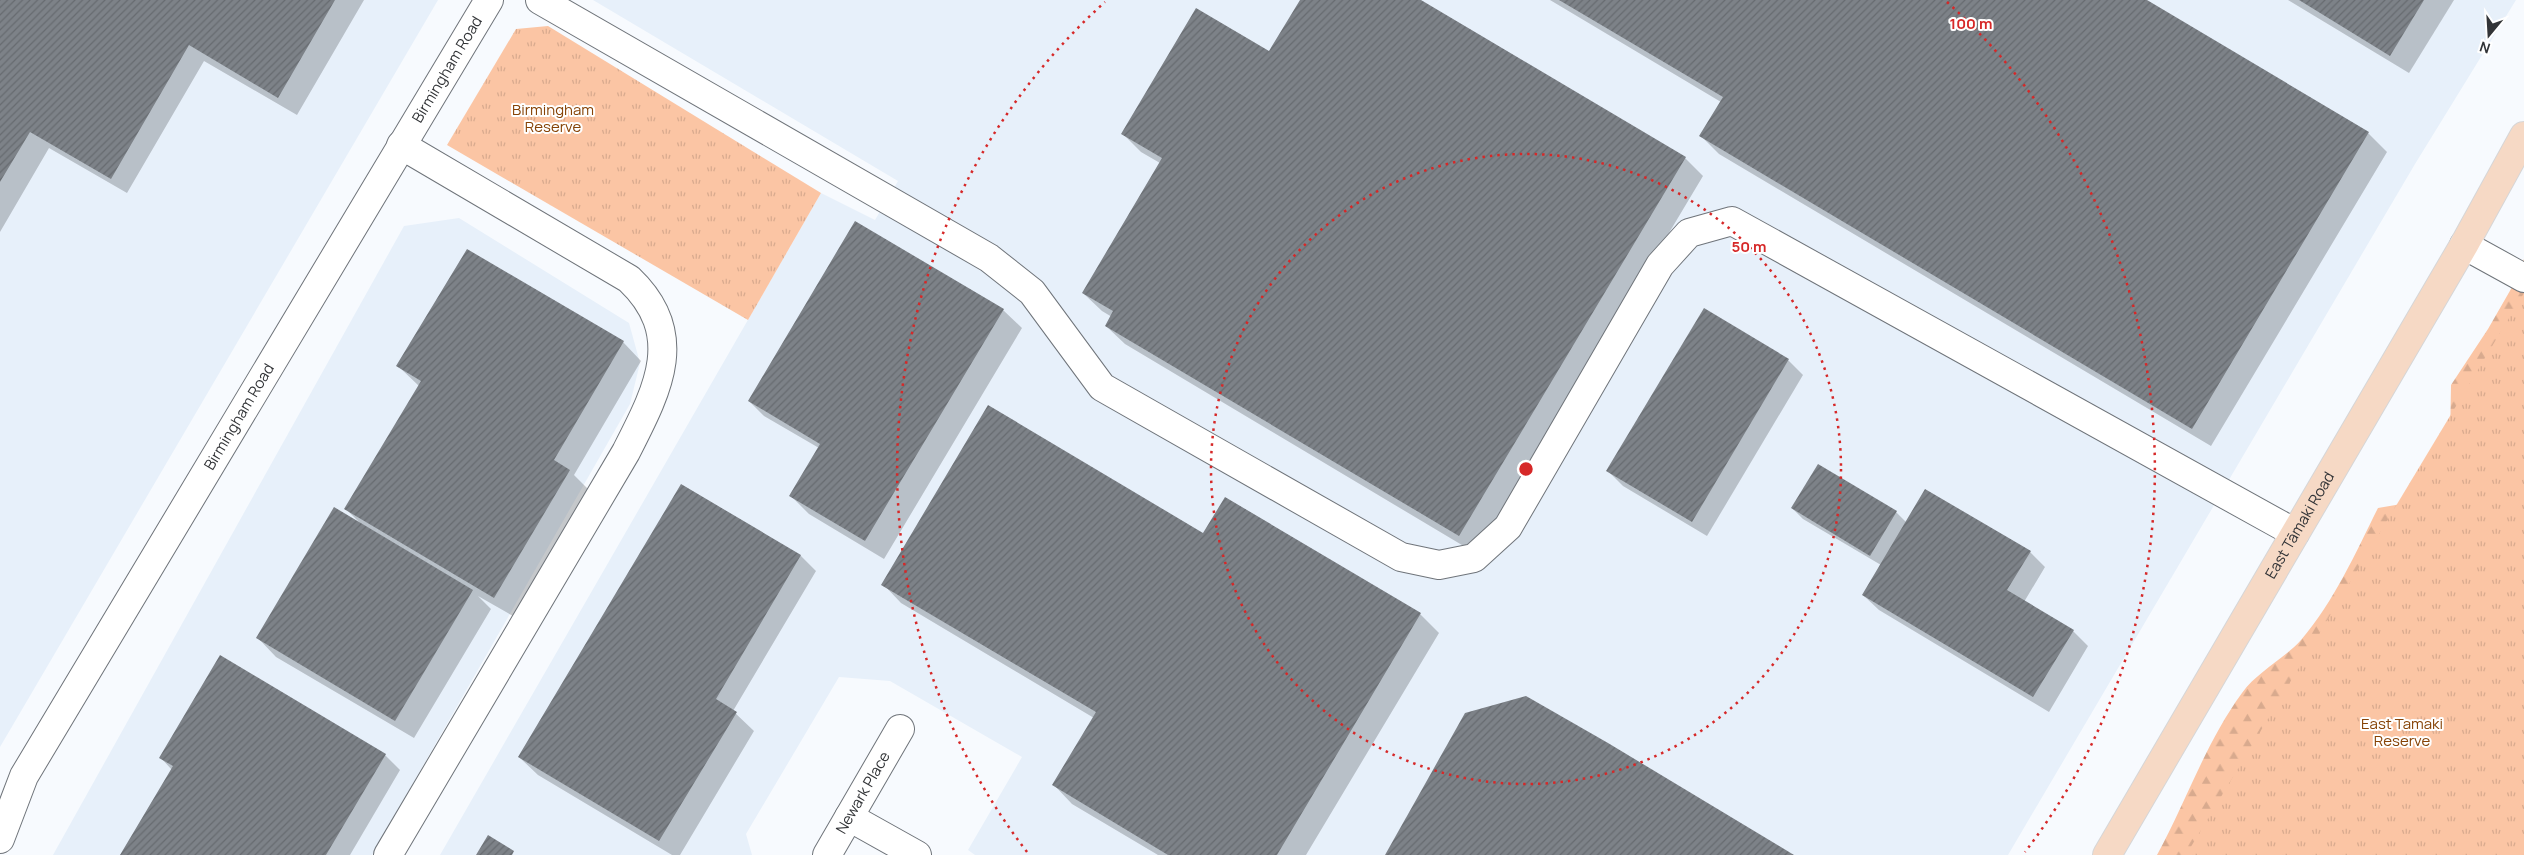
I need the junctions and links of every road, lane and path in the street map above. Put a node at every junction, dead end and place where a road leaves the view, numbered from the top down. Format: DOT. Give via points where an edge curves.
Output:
graph roads {
  1 [pos="488,0"];
  2 [pos="540,0"];
  3 [pos="2524,136"];
  4 [pos="401,145"];
  5 [pos="2524,153"];
  6 [pos="2493,194"];
  7 [pos="2464,245"];
  8 [pos="2524,278"];
  9 [pos="2295,533"];
  10 [pos="900,730"];
  11 [pos="849,817"];
  12 [pos="0,839"];
  13 [pos="388,855"];
  14 [pos="827,855"];
  15 [pos="917,855"];
  16 [pos="2107,855"];
  1 -- 4 [label="street, Birmingham Road"];
  2 -- 9 [label="street" via="988,258 1032,292 1102,388 1401,557 1439,565 1474,558 1508,527 1660,265 1689,233 1732,222"];
  3 -- 6 [label="main road, East Tāmaki Road"];
  4 -- 12 [label="street, Birmingham Road" via="24,776"];
  4 -- 13 [label="street" via="629,279 653,307 663,343 657,385 626,452"];
  5 -- 6 [label="main road, East Tāmaki Road"];
  6 -- 7 [label="main road, East Tāmaki Road"];
  7 -- 8 [label="street"];
  7 -- 9 [label="main road, East Tāmaki Road"];
  9 -- 16 [label="main road, East Tāmaki Road"];
  10 -- 11 [label="street, Newark Place"];
  11 -- 14 [label="street, Newark Place"];
  11 -- 15 [label="street"];
}
